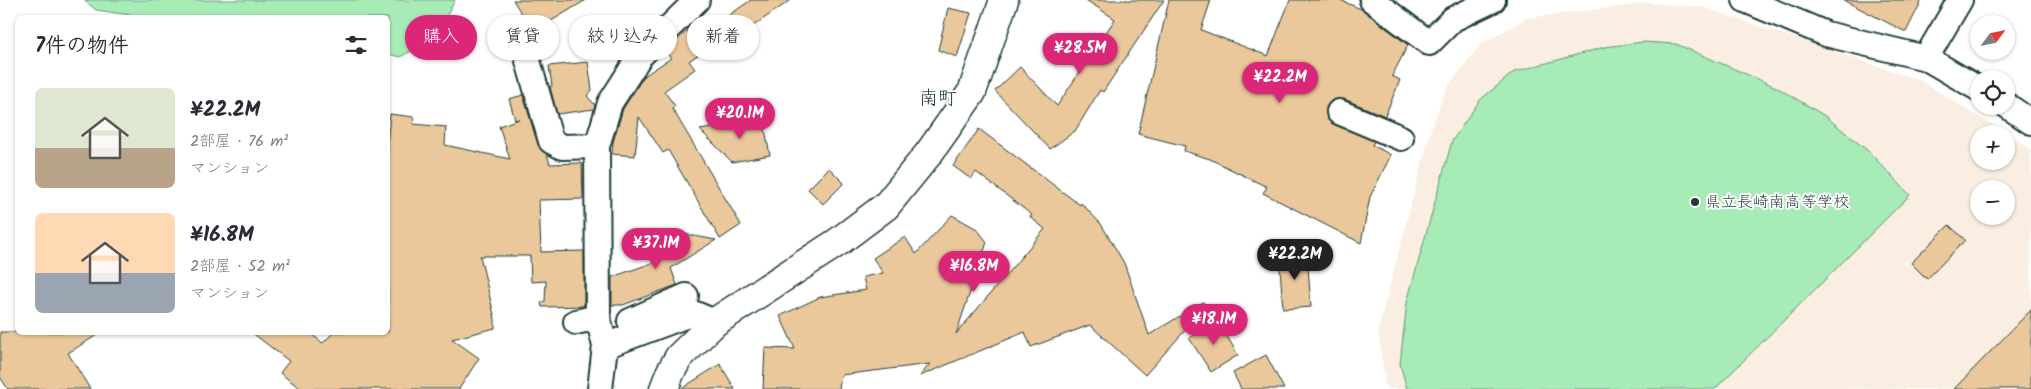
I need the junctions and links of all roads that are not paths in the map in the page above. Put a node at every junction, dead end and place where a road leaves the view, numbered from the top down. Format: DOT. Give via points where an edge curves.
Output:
graph roads {
  1 [pos="697,0"];
  2 [pos="1004,0"];
  3 [pos="1372,0"];
  4 [pos="1493,0"];
  5 [pos="1746,0"];
  6 [pos="1960,0"];
  7 [pos="1926,58"];
  8 [pos="528,61"];
  9 [pos="1970,84"];
  10 [pos="2015,111"];
  11 [pos="1338,112"];
  12 [pos="2031,122"];
  13 [pos="1401,138"];
  14 [pos="597,146"];
  15 [pos="686,296"];
  16 [pos="715,322"];
  17 [pos="596,330"];
  18 [pos="600,389"];
  19 [pos="664,389"];
  1 -- 14 [label="street" via="640,56 610,103"];
  2 -- 16 [label="street" via="972,92 886,206 838,242"];
  3 -- 4 [label="street" via="1429,42 1453,19"];
  5 -- 7 [label="street" via="1826,34"];
  6 -- 7 [label="street"];
  7 -- 9 [label="street"];
  8 -- 14 [label="street" via="551,141 562,147"];
  10 -- 12 [label="street"];
  11 -- 13 [label="street"];
  14 -- 17 [label="street"];
  15 -- 17 [label="street"];
  16 -- 17 [label="street" via="693,313"];
  16 -- 19 [label="street" via="679,357"];
  17 -- 18 [label="street"];
}
